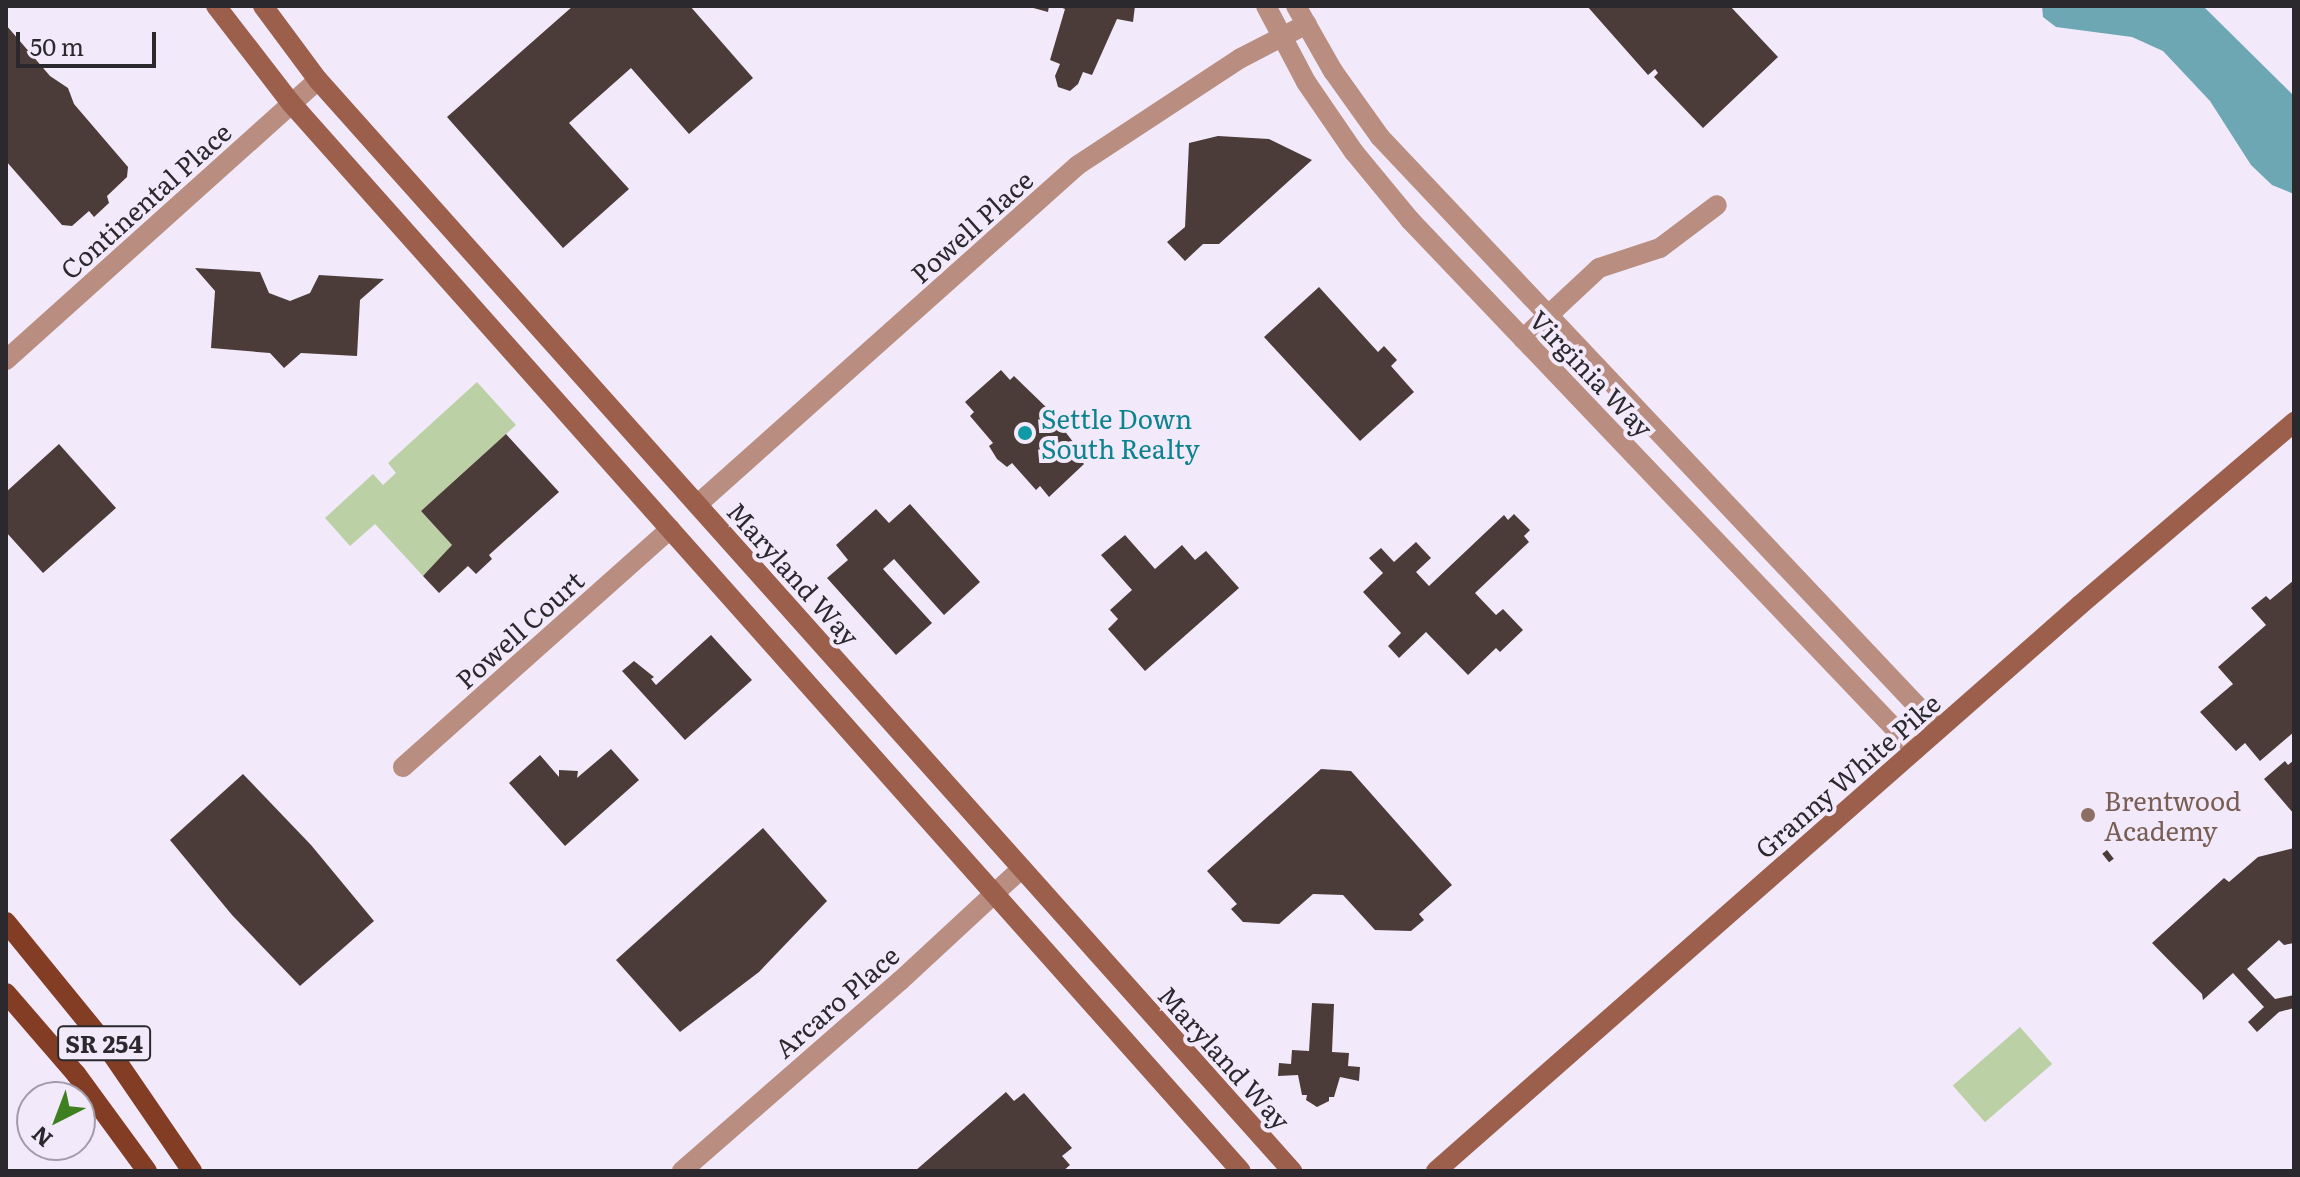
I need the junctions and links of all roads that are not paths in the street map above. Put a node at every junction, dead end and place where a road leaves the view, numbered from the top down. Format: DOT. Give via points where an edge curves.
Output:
graph roads {
  1 [pos="216,6"];
  2 [pos="263,6"];
  3 [pos="1266,6"];
  4 [pos="1296,6"];
  5 [pos="1307,24"];
  6 [pos="1281,37"];
  7 [pos="318,80"];
  8 [pos="291,103"];
  9 [pos="1717,205"];
  10 [pos="1547,316"];
  11 [pos="1523,339"];
  12 [pos="6,360"];
  13 [pos="2294,422"];
  14 [pos="698,504"];
  15 [pos="670,529"];
  16 [pos="1939,729"];
  17 [pos="1915,750"];
  18 [pos="403,767"];
  19 [pos="1022,868"];
  20 [pos="995,895"];
  21 [pos="6,922"];
  22 [pos="6,993"];
  23 [pos="147,1171"];
  24 [pos="192,1171"];
  25 [pos="682,1171"];
  26 [pos="1241,1171"];
  27 [pos="1292,1171"];
  28 [pos="1436,1171"];
  1 -- 8 [label="main road"];
  2 -- 7 [label="main road, Maryland Way"];
  3 -- 6 [label="street, Virginia Way"];
  4 -- 5 [label="street, Virginia Way"];
  5 -- 6 [label="street, Powell Place"];
  5 -- 10 [label="street, Virginia Way" via="1380,137"];
  6 -- 11 [label="street, Virginia Way" via="1354,152 1410,220"];
  6 -- 14 [label="street, Powell Place" via="1078,165"];
  7 -- 8 [label="street, Continental Place"];
  7 -- 14 [label="main road, Maryland Way"];
  8 -- 12 [label="street, Continental Place"];
  8 -- 15 [label="main road"];
  9 -- 10 [label="street" via="1660,248 1599,268"];
  10 -- 11 [label="street"];
  10 -- 16 [label="street, Virginia Way"];
  11 -- 17 [label="street, Virginia Way"];
  13 -- 16 [label="main road, Granny White Pike"];
  14 -- 15 [label="main road"];
  14 -- 19 [label="main road, Maryland Way"];
  15 -- 18 [label="street, Powell Court"];
  15 -- 20 [label="main road"];
  16 -- 17 [label="main road, Granny White Pike"];
  17 -- 28 [label="main road, Granny White Pike"];
  19 -- 20 [label="street, Arcaro Place"];
  19 -- 27 [label="main road, Maryland Way"];
  20 -- 25 [label="street, Arcaro Place"];
  20 -- 26 [label="main road"];
  21 -- 24 [label="main road, SR 254" via="103,1041"];
  22 -- 23 [label="main road, SR 254" via="76,1074"];
}
